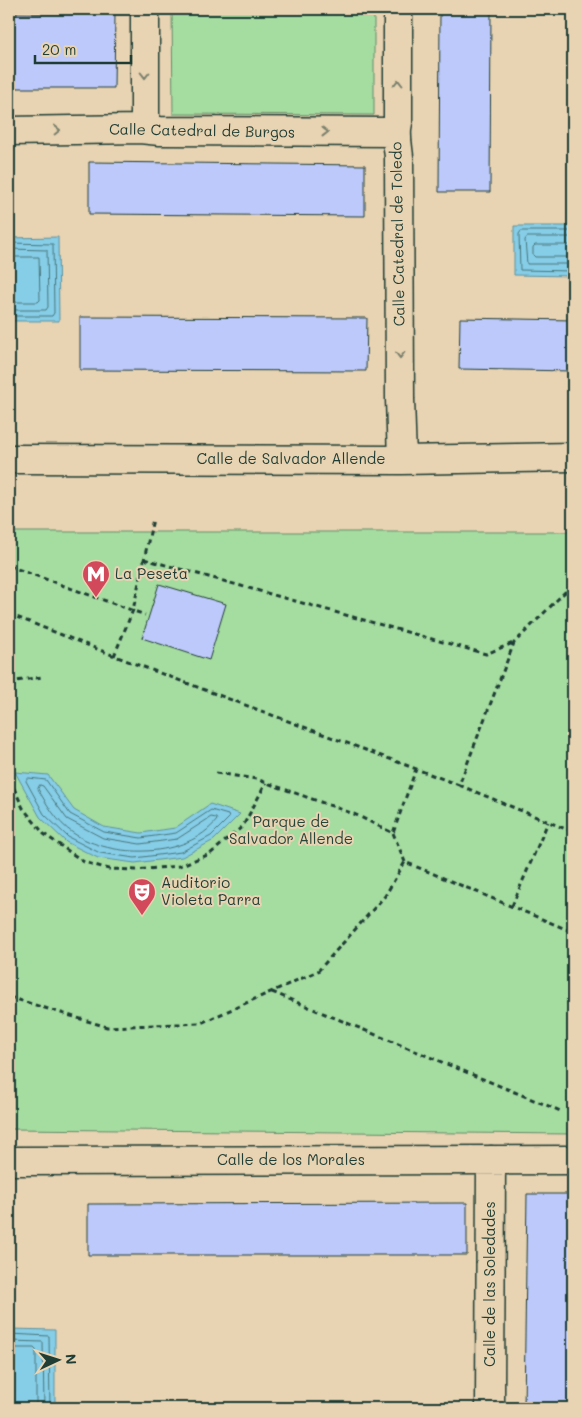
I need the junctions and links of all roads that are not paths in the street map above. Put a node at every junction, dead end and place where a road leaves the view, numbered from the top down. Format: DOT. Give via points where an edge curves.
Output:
graph roads {
  1 [pos="145,9"];
  2 [pos="398,9"];
  3 [pos="150,129"];
  4 [pos="9,131"];
  5 [pos="395,132"];
  6 [pos="573,457"];
  7 [pos="9,459"];
  8 [pos="402,460"];
  9 [pos="491,1160"];
  10 [pos="573,1160"];
  11 [pos="9,1161"];
  12 [pos="490,1408"];
  1 -- 3 [label="street, one-way" via="145,118"];
  5 -- 2 [label="street, Calle Catedral de Toledo, one-way" via="398,123"];
  4 -- 3 [label="street, Calle Catedral de Burgos, one-way"];
  3 -- 5 [label="street, Calle Catedral de Burgos, one-way"];
  5 -- 8 [label="street, Calle Catedral de Toledo, one-way" via="399,158"];
  6 -- 8 [label="street, Calle de Salvador Allende"];
  7 -- 8 [label="street, Calle de Salvador Allende"];
  9 -- 10 [label="street, Calle de los Morales"];
  9 -- 11 [label="street, Calle de los Morales"];
  9 -- 12 [label="street, Calle de las Soledades"];
}
